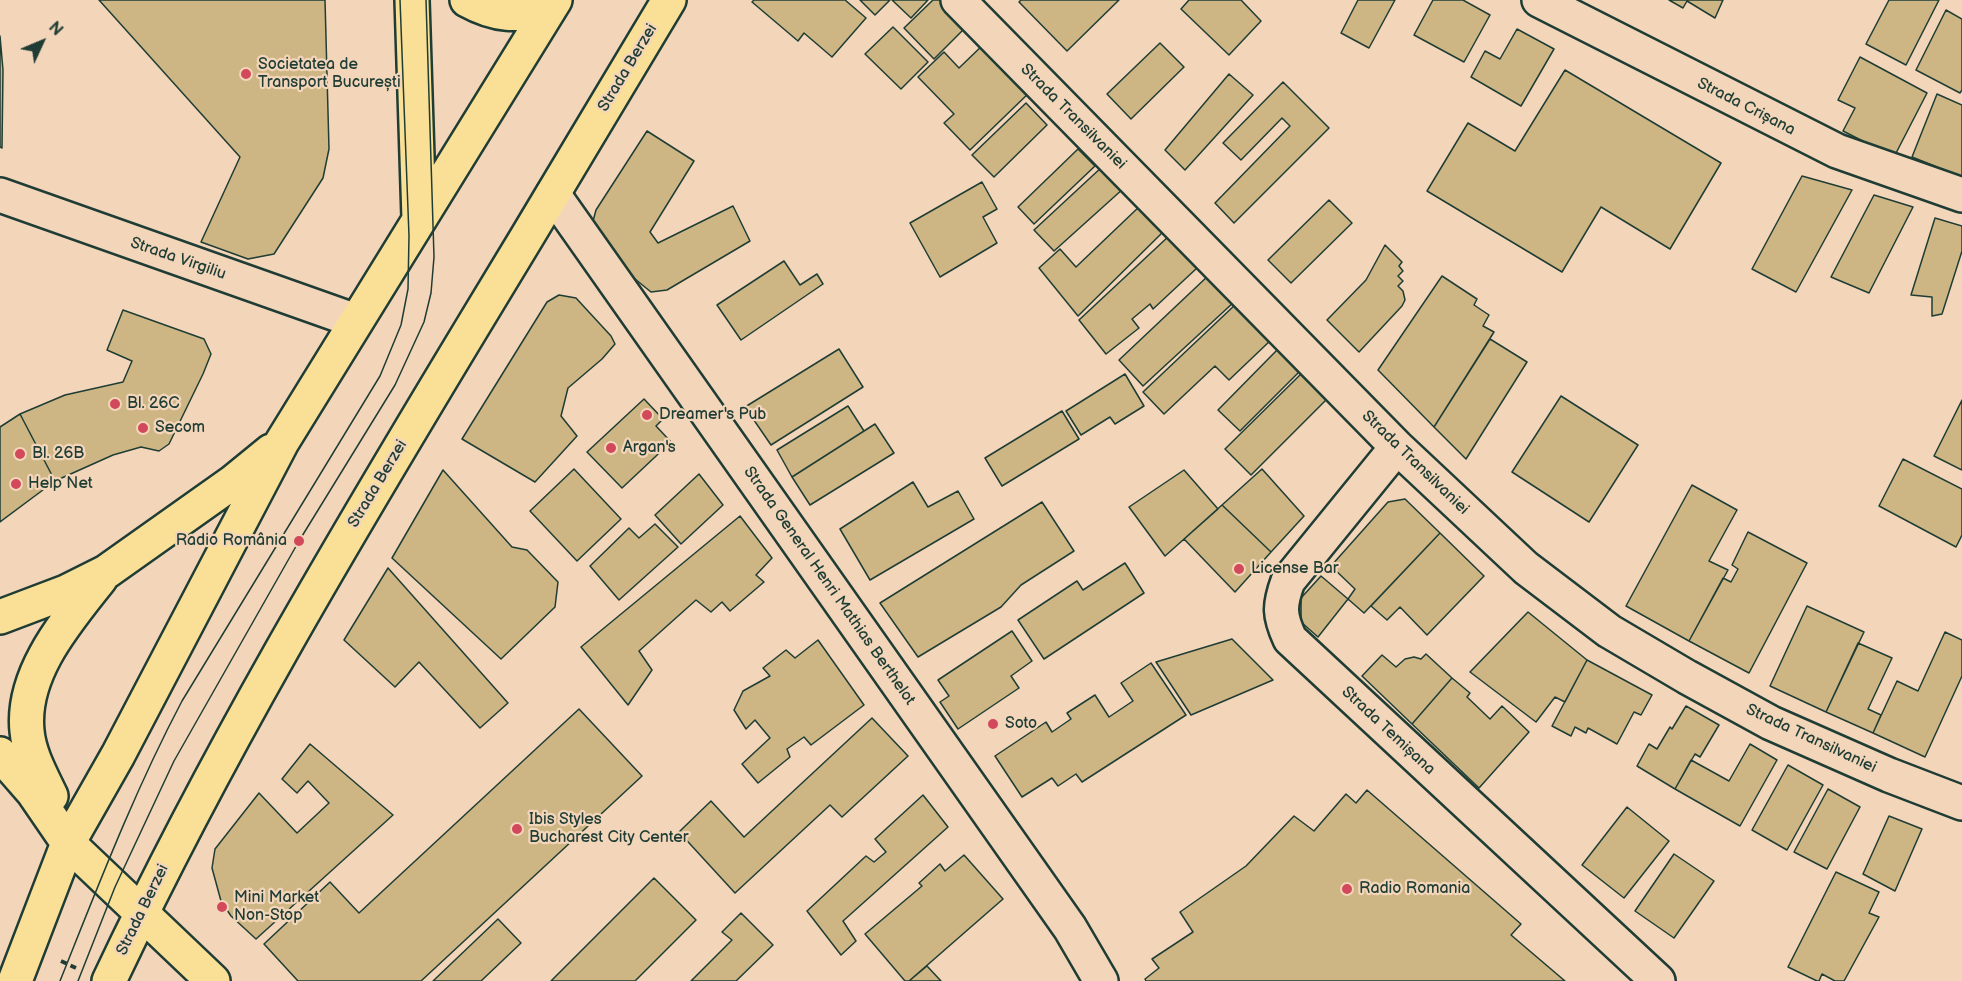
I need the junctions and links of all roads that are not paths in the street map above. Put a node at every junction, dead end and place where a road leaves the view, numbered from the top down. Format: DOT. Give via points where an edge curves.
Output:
graph roads {
  1 [pos="412,0"];
  2 [pos="467,0"];
  3 [pos="669,0"];
  4 [pos="958,0"];
  5 [pos="1539,0"];
  6 [pos="552,5"];
  7 [pos="552,194"];
  8 [pos="0,195"];
  9 [pos="1962,195"];
  10 [pos="419,219"];
  11 [pos="356,321"];
  12 [pos="282,442"];
  13 [pos="1397,447"];
  14 [pos="106,572"];
  15 [pos="0,617"];
  16 [pos="0,754"];
  17 [pos="1962,803"];
  18 [pos="68,843"];
  19 [pos="142,912"];
  20 [pos="15,981"];
  21 [pos="109,981"];
  22 [pos="213,981"];
  23 [pos="1101,981"];
  24 [pos="1658,981"];
  1 -- 10 [label="main road"];
  2 -- 6 [label="main road" via="485,10 516,15"];
  3 -- 7 [label="main road, Strada Berzei"];
  4 -- 13 [label="street, Strada Transilvaniei"];
  5 -- 9 [label="street, Strada Crișana" via="1837,152"];
  6 -- 10 [label="main road"];
  7 -- 19 [label="main road, Strada Berzei" via="350,530 211,776"];
  7 -- 23 [label="street, Strada General Henri Mathias Berthelot" via="1070,928"];
  8 -- 11 [label="street, Strada Virgiliu"];
  10 -- 11 [label="main road"];
  11 -- 12 [label="main road"];
  12 -- 14 [label="main road" via="233,482"];
  12 -- 18 [label="main road"];
  13 -- 17 [label="street, Strada Transilvaniei" via="1526,568 1609,631 1771,723 1889,776"];
  13 -- 24 [label="street, Strada Temișana" via="1288,581 1281,602 1282,620 1290,639"];
  14 -- 15 [label="main road"];
  14 -- 18 [label="main road" via="75,610 42,664 26,713 32,753"];
  16 -- 18 [label="main road" via="33,792"];
  18 -- 19 [label="main road"];
  18 -- 20 [label="main road"];
  19 -- 21 [label="main road, Strada Berzei"];
  19 -- 22 [label="main road"];
}
